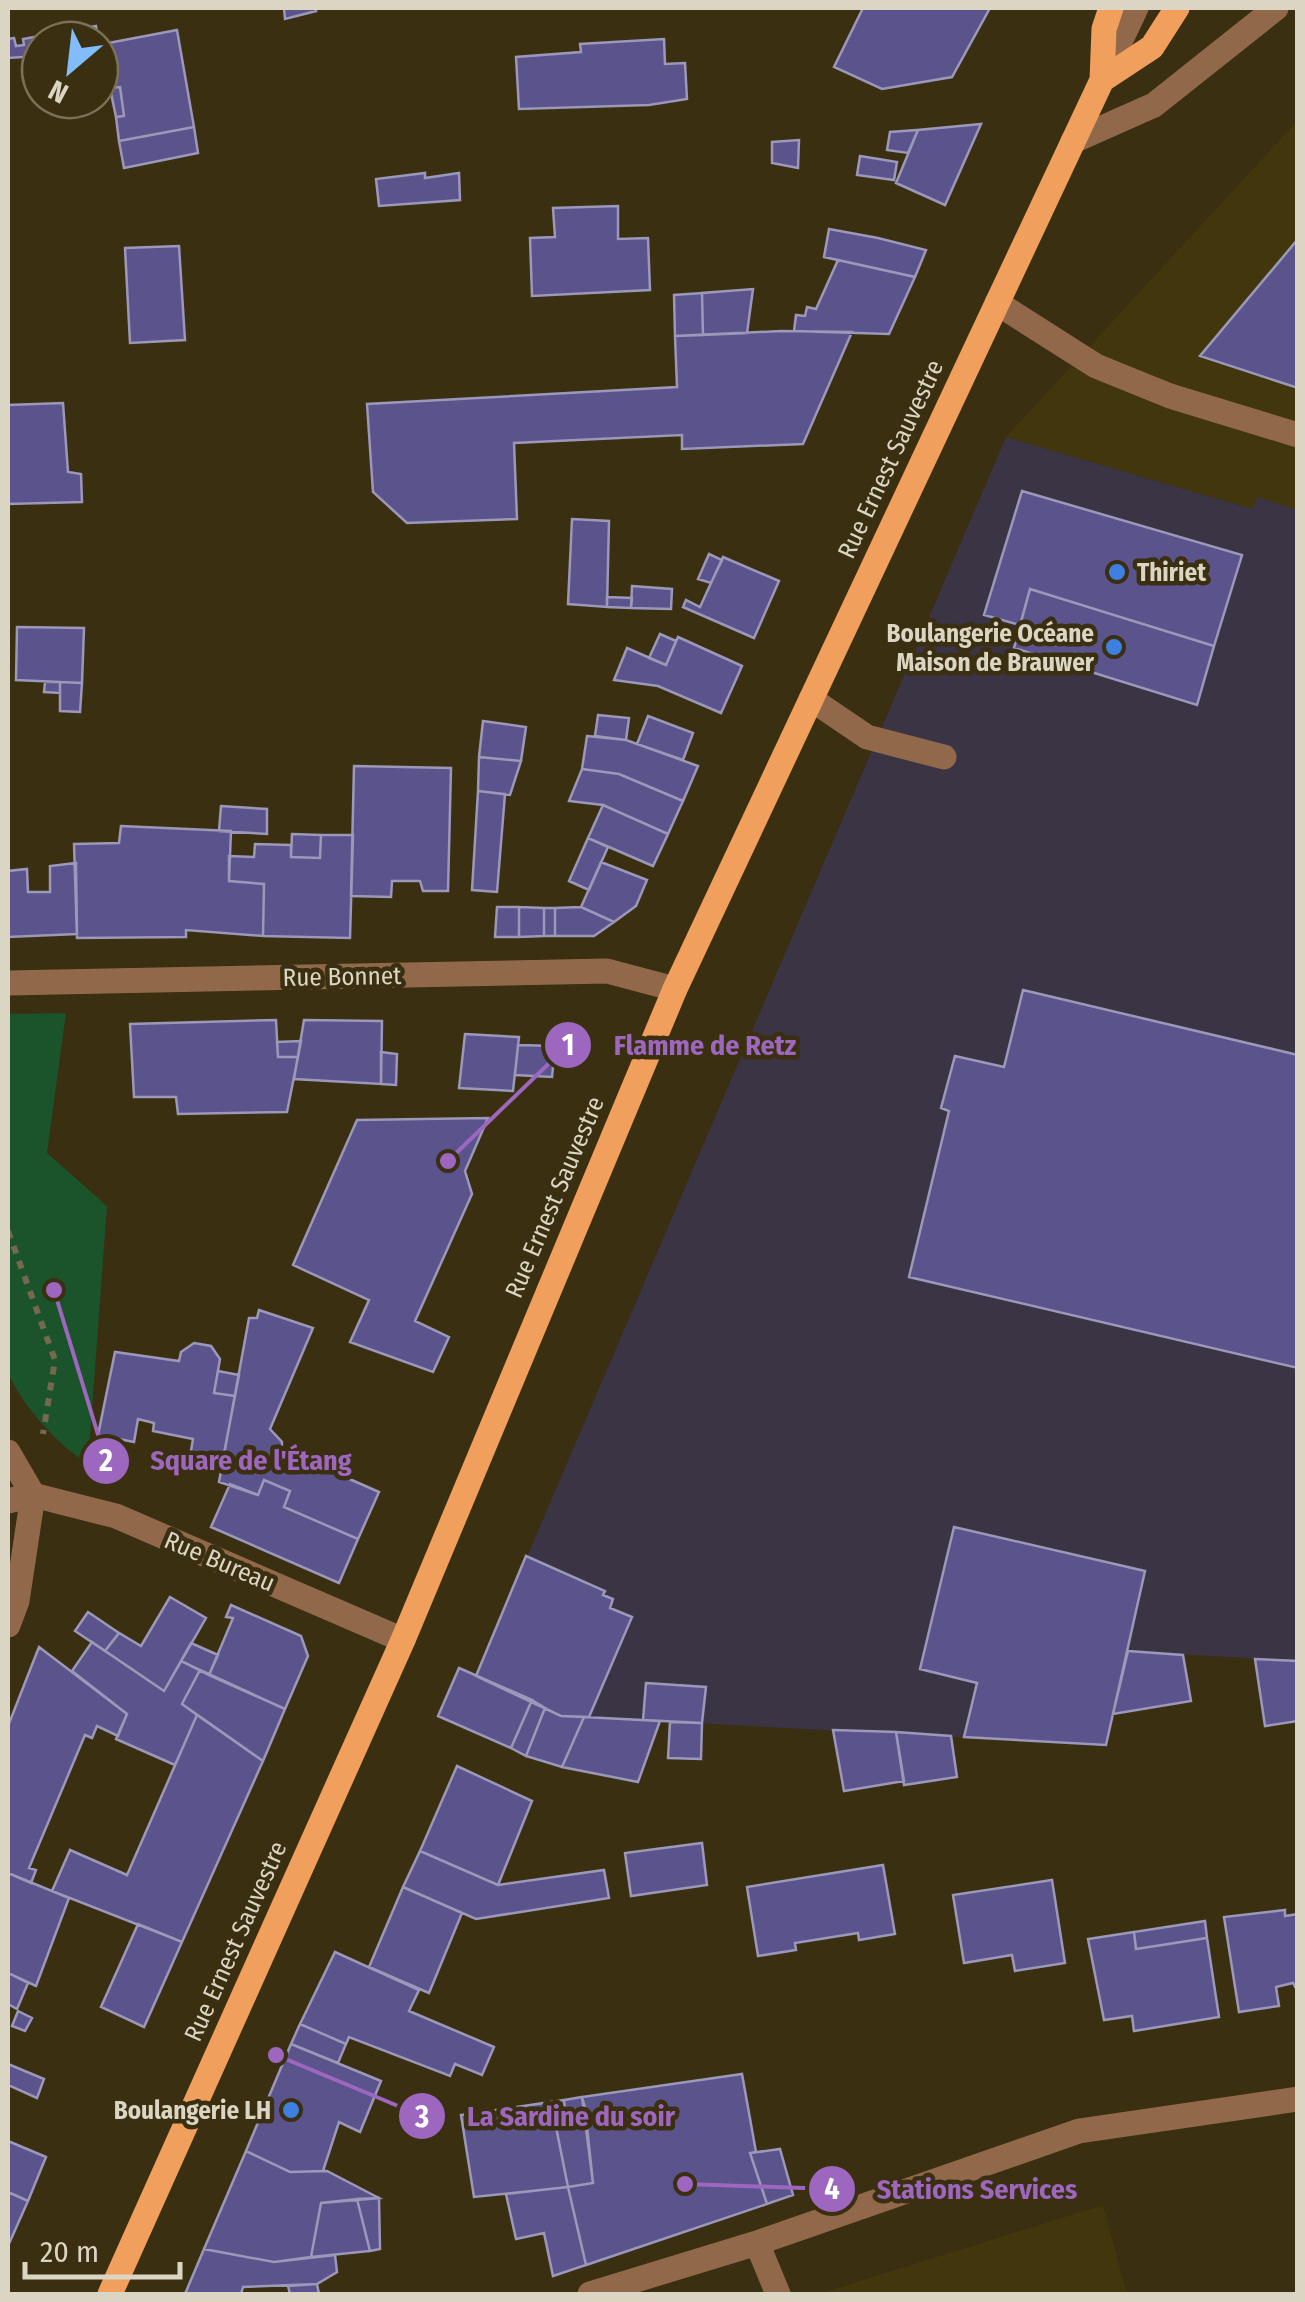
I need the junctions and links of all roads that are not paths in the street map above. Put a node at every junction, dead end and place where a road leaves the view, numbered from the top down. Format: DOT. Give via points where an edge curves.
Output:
graph roads {
  1 [pos="1111,8"];
  2 [pos="1136,8"];
  3 [pos="1177,8"];
  4 [pos="1276,8"];
  5 [pos="1102,80"];
  6 [pos="1073,141"];
  7 [pos="997,303"];
  8 [pos="1298,435"];
  9 [pos="811,699"];
  10 [pos="944,757"];
  11 [pos="8,983"];
  12 [pos="675,989"];
  13 [pos="8,1452"];
  14 [pos="33,1495"];
  15 [pos="8,1501"];
  16 [pos="12,1613"];
  17 [pos="403,1640"];
  18 [pos="1298,2099"];
  19 [pos="757,2243"];
  20 [pos="110,2294"];
  21 [pos="590,2294"];
  22 [pos="778,2294"];
  1 -- 5 [label="main road, Rue Ernest Sauvestre"];
  2 -- 5 [label="street"];
  3 -- 5 [label="main road" via="1152,46"];
  4 -- 6 [label="street" via="1154,106"];
  5 -- 6 [label="main road, Rue Ernest Sauvestre"];
  6 -- 7 [label="main road, Rue Ernest Sauvestre"];
  7 -- 8 [label="street" via="1096,366"];
  7 -- 9 [label="main road, Rue Ernest Sauvestre"];
  9 -- 10 [label="street" via="867,737"];
  9 -- 12 [label="main road, Rue Ernest Sauvestre"];
  11 -- 12 [label="street, Rue Bonnet" via="607,971"];
  12 -- 17 [label="main road, Rue Ernest Sauvestre"];
  13 -- 14 [label="street"];
  14 -- 15 [label="street"];
  14 -- 16 [label="street"];
  14 -- 17 [label="street, Rue Bureau" via="116,1516"];
  17 -- 20 [label="main road, Rue Ernest Sauvestre"];
  18 -- 19 [label="street" via="1078,2131"];
  19 -- 21 [label="street"];
  19 -- 22 [label="street"];
}
